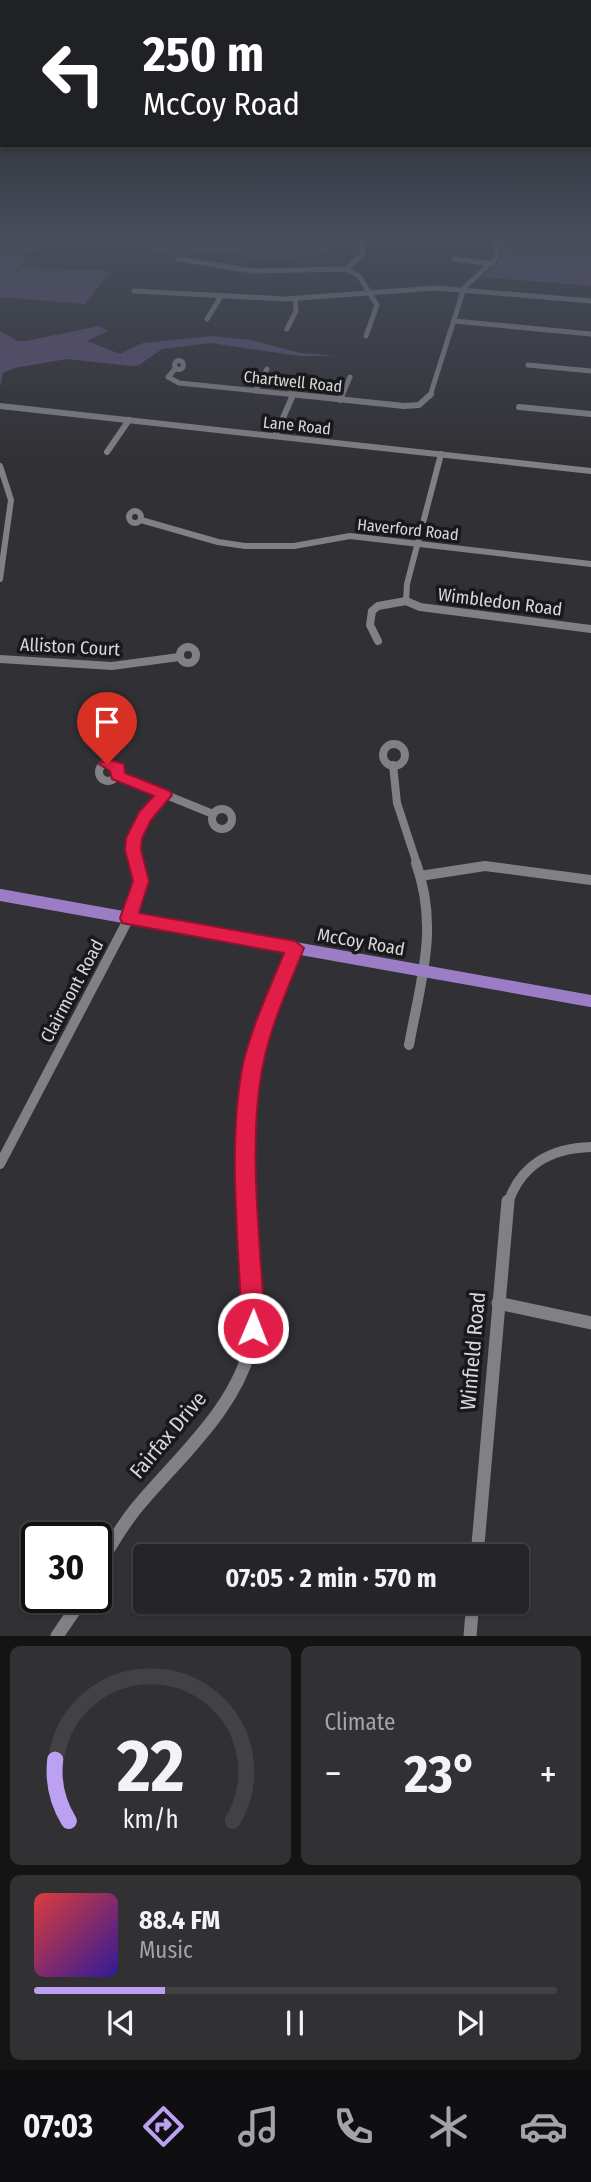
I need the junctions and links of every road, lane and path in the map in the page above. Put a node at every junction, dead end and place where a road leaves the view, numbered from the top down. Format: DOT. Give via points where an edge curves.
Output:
graph roads {
  1 [pos="211,312"];
  2 [pos="295,312"];
  3 [pos="376,312"];
  4 [pos="457,312"];
  5 [pos="207,319"];
  6 [pos="454,321"];
  7 [pos="287,329"];
  8 [pos="591,334"];
  9 [pos="366,336"];
  10 [pos="528,365"];
  11 [pos="176,368"];
  12 [pos="267,369"];
  13 [pos="591,371"];
  14 [pos="350,377"];
  15 [pos="255,391"];
  16 [pos="293,395"];
  17 [pos="340,400"];
  18 [pos="0,406"];
  19 [pos="519,407"];
  20 [pos="591,414"];
  21 [pos="129,420"];
  22 [pos="275,436"];
  23 [pos="107,452"];
  24 [pos="441,454"];
  25 [pos="0,466"];
  26 [pos="591,471"];
  27 [pos="141,520"];
  28 [pos="4,529"];
  29 [pos="418,543"];
  30 [pos="591,565"];
  31 [pos="0,579"];
  32 [pos="406,601"];
  33 [pos="591,629"];
  34 [pos="378,641"];
  35 [pos="179,657"];
  36 [pos="0,659"];
  37 [pos="393,765"];
  38 [pos="117,775"];
  39 [pos="164,795"];
  40 [pos="213,814"];
  41 [pos="420,876"];
  42 [pos="591,880"];
  43 [pos="0,895"];
  44 [pos="128,918"];
  45 [pos="295,948"];
  46 [pos="422,970"];
  47 [pos="591,1001"];
  48 [pos="409,1045"];
  49 [pos="591,1147"];
  50 [pos="0,1164"];
  51 [pos="498,1303"];
  52 [pos="591,1323"];
  53 [pos="112,1540"];
  54 [pos="478,1544"];
  55 [pos="73,1613"];
  56 [pos="472,1614"];
  57 [pos="57,1636"];
  58 [pos="470,1636"];
  1 -- 5 [label="street"];
  2 -- 7 [label="street"];
  3 -- 9 [label="street"];
  4 -- 6 [label="street"];
  6 -- 8 [label="street"];
  6 -- 17 [label="street, Chartwell Road" via="430,397 415,406"];
  10 -- 13 [label="street"];
  11 -- 15 [label="street, Chartwell Road" via="169,379 179,383"];
  12 -- 15 [label="street"];
  14 -- 17 [label="street"];
  15 -- 16 [label="street, Chartwell Road"];
  16 -- 17 [label="street, Chartwell Road"];
  16 -- 22 [label="street"];
  18 -- 21 [label="street, Lane Road"];
  19 -- 20 [label="street"];
  21 -- 22 [label="street, Lane Road"];
  21 -- 23 [label="street"];
  22 -- 24 [label="street, Lane Road"];
  24 -- 26 [label="street, Lane Road"];
  24 -- 29 [label="street"];
  25 -- 28 [label="street" via="10,500"];
  27 -- 29 [label="street, Haverford Road" via="245,546 294,546 350,536"];
  28 -- 31 [label="street"];
  29 -- 30 [label="street, Haverford Road"];
  29 -- 32 [label="street"];
  32 -- 33 [label="street, Wimbledon Road" via="420,607"];
  32 -- 34 [label="street" via="372,611 370,625"];
  35 -- 36 [label="street, Alliston Court" via="92,668"];
  37 -- 41 [label="street" via="393,795"];
  38 -- 39 [label="street"];
  39 -- 40 [label="street"];
  39 -- 44 [label="street, Clairmont Road" via="134,838 141,881"];
  41 -- 42 [label="street" via="485,866"];
  41 -- 46 [label="street" via="429,918"];
  43 -- 44 [label="main road, McCoy Road"];
  44 -- 45 [label="main road, McCoy Road"];
  44 -- 50 [label="street, Clairmont Road"];
  45 -- 46 [label="main road, McCoy Road"];
  45 -- 53 [label="street, Fairfax Drive" via="264,1024 245,1115 254,1311 251,1344 216,1414 138,1503"];
  46 -- 47 [label="main road, McCoy Road"];
  46 -- 48 [label="street"];
  49 -- 51 [label="street, Winfield Road" via="553,1151 537,1160 514,1185 508,1201"];
  51 -- 52 [label="street"];
  51 -- 54 [label="street, Winfield Road"];
  55 -- 57 [label="street"];
  56 -- 58 [label="street"];
}
